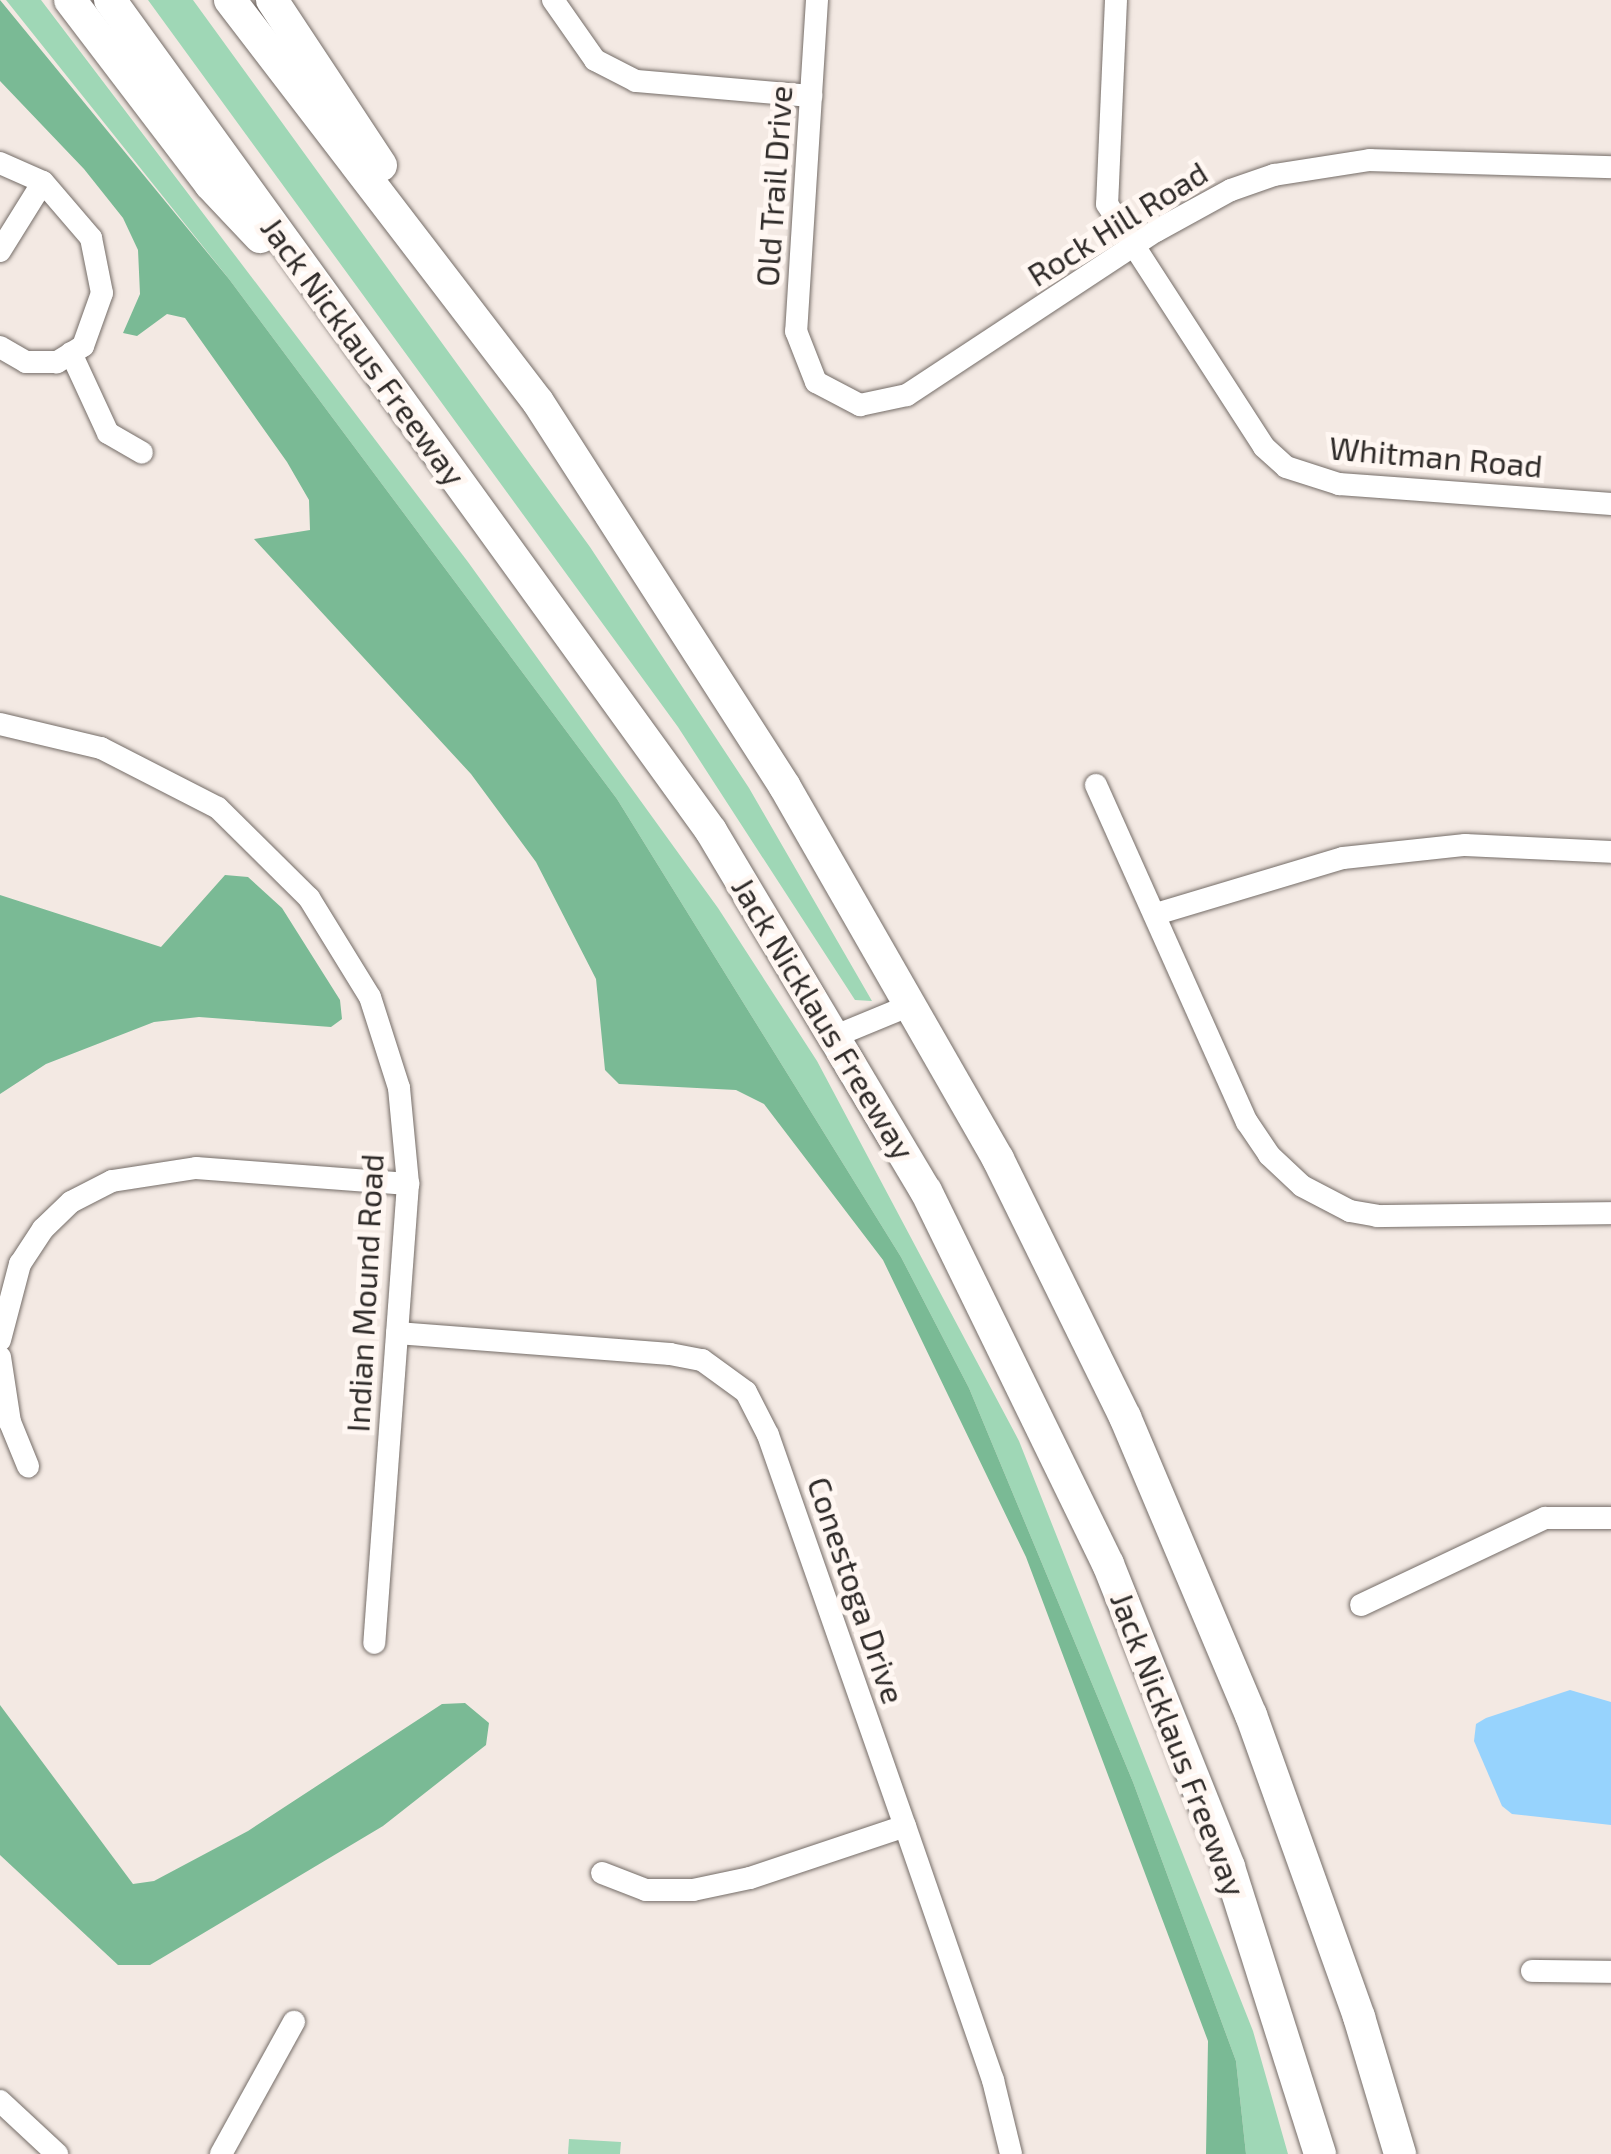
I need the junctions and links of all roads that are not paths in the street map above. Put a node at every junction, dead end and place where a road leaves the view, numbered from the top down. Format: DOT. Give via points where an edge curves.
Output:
graph roads {
  1 [pos="70,0"];
  2 [pos="110,0"];
  3 [pos="230,0"];
  4 [pos="272,0"];
  5 [pos="553,0"];
  6 [pos="817,0"];
  7 [pos="1116,0"];
  8 [pos="811,96"];
  9 [pos="0,163"];
  10 [pos="1611,167"];
  11 [pos="43,182"];
  12 [pos="1131,248"];
  13 [pos="0,252"];
  14 [pos="352,336"];
  15 [pos="0,347"];
  16 [pos="71,353"];
  17 [pos="810,373"];
  18 [pos="538,402"];
  19 [pos="142,453"];
  20 [pos="1611,504"];
  21 [pos="7,724"];
  22 [pos="1096,785"];
  23 [pos="1611,852"];
  24 [pos="1156,914"];
  25 [pos="913,1004"];
  26 [pos="838,1034"];
  27 [pos="408,1184"];
  28 [pos="1611,1213"];
  29 [pos="397,1333"];
  30 [pos="0,1340"];
  31 [pos="0,1358"];
  32 [pos="28,1466"];
  33 [pos="1611,1518"];
  34 [pos="1362,1605"];
  35 [pos="374,1643"];
  36 [pos="906,1826"];
  37 [pos="602,1873"];
  38 [pos="1532,1971"];
  39 [pos="1611,1972"];
  40 [pos="294,2022"];
  41 [pos="0,2101"];
  42 [pos="57,2154"];
  43 [pos="221,2154"];
  44 [pos="1011,2154"];
  45 [pos="1320,2154"];
  46 [pos="1400,2154"];
  1 -- 14 [label="highway" via="210,184"];
  2 -- 14 [label="highway, Jack Nicklaus Freeway"];
  3 -- 18 [label="highway"];
  4 -- 18 [label="highway"];
  5 -- 8 [label="street" via="595,60 636,81"];
  6 -- 8 [label="street, Old Trail Drive"];
  7 -- 12 [label="street, Whitman Road" via="1104,184"];
  8 -- 17 [label="street, Old Trail Drive" via="796,331"];
  9 -- 11 [label="street"];
  10 -- 12 [label="street, Rock Hill Road" via="1320,164 1230,190"];
  11 -- 13 [label="street"];
  11 -- 16 [label="street" via="80,220 100,268 98,319"];
  12 -- 17 [label="street, Rock Hill Road" via="908,395 860,405 823,389"];
  12 -- 20 [label="street, Whitman Road" via="1247,428 1286,466 1339,484"];
  14 -- 26 [label="highway, Jack Nicklaus Freeway" via="700,816"];
  15 -- 16 [label="street" via="26,362 56,362"];
  16 -- 19 [label="street" via="108,433"];
  18 -- 25 [label="highway" via="785,786"];
  21 -- 27 [label="street, Indian Mound Road" via="101,748 180,784 282,866 370,998 399,1088"];
  22 -- 24 [label="street"];
  23 -- 24 [label="street" via="1465,845 1343,858"];
  24 -- 28 [label="street" via="1248,1122 1269,1155 1302,1186 1350,1211 1378,1216"];
  25 -- 26 [label="street"];
  25 -- 46 [label="highway" via="1047,1258 1189,1562 1360,2017"];
  26 -- 45 [label="highway, Jack Nicklaus Freeway" via="969,1270 1108,1564 1229,1868"];
  27 -- 29 [label="street, Indian Mound Road"];
  27 -- 30 [label="street" via="196,1168 112,1182 71,1202 35,1241 4,1305"];
  29 -- 35 [label="street, Indian Mound Road"];
  29 -- 36 [label="street, Conestoga Drive" via="670,1354 702,1360 746,1392 768,1435"];
  31 -- 32 [label="street" via="10,1422"];
  33 -- 34 [label="street" via="1545,1518"];
  36 -- 37 [label="street" via="693,1890 646,1890"];
  36 -- 44 [label="street, Conestoga Drive" via="993,2080"];
  38 -- 39 [label="street"];
  40 -- 43 [label="street"];
  41 -- 42 [label="street"];
}
